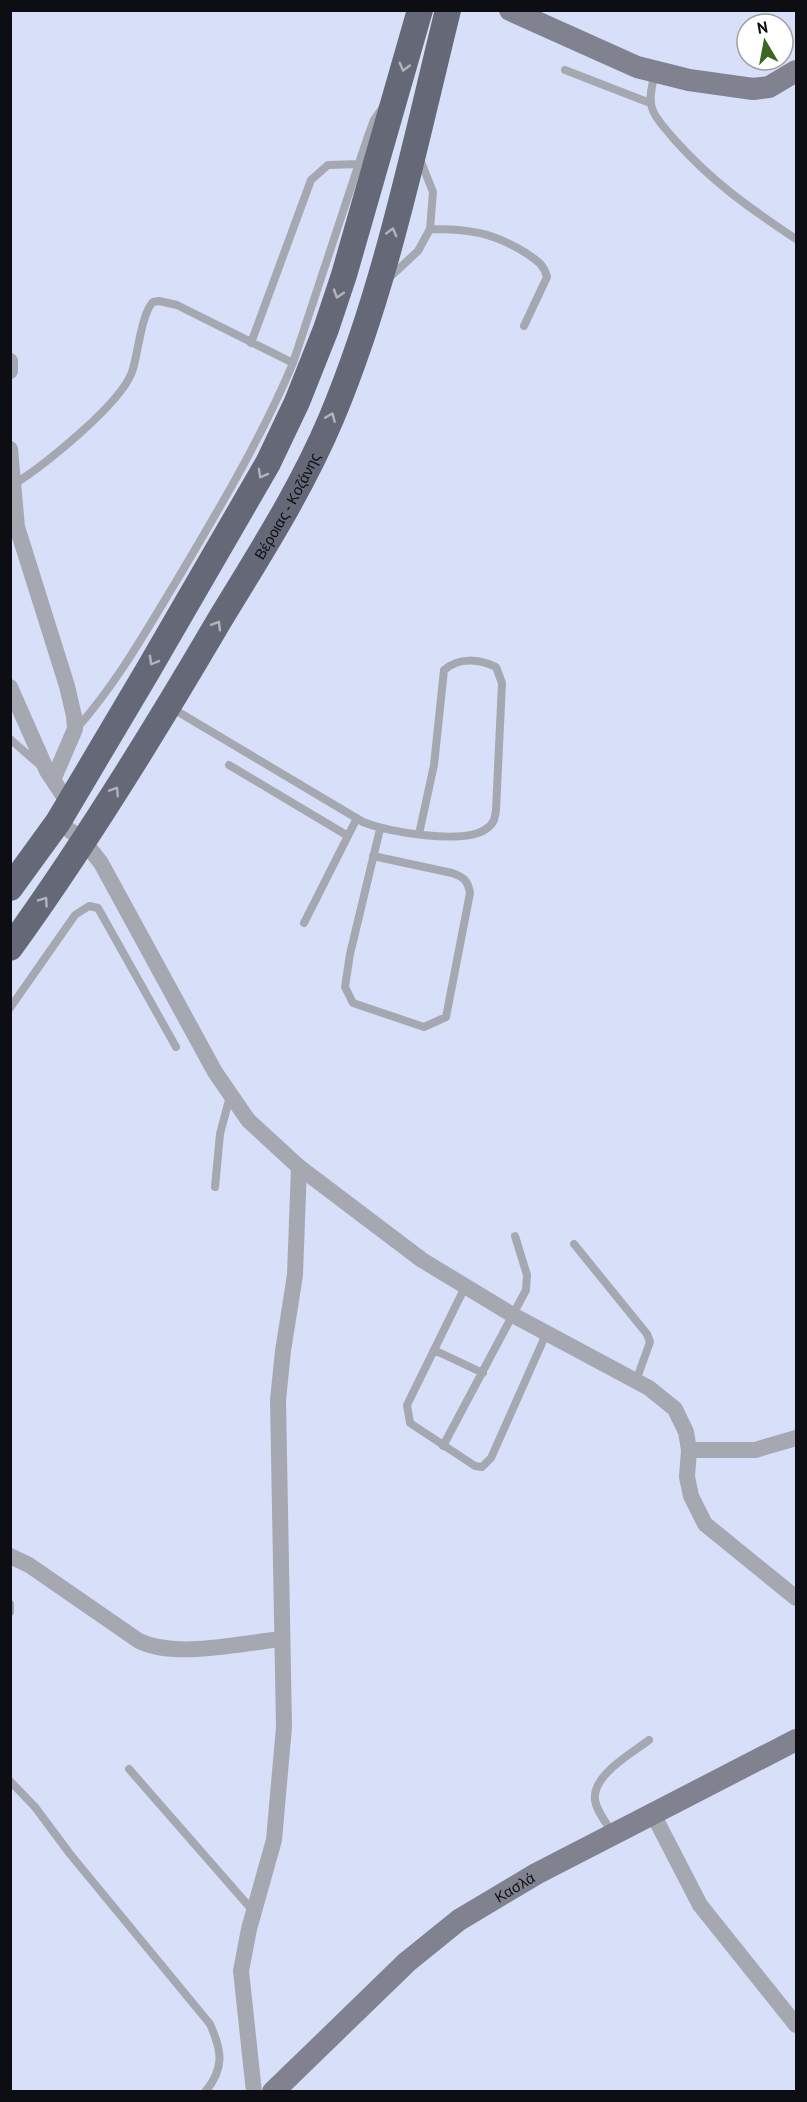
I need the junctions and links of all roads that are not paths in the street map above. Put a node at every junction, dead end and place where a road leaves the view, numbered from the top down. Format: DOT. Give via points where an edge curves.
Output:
graph roads {
  1 [pos="420,10"];
  2 [pos="448,10"];
  3 [pos="510,10"];
  4 [pos="565,69"];
  5 [pos="796,71"];
  6 [pos="655,72"];
  7 [pos="410,101"];
  8 [pos="650,103"];
  9 [pos="414,146"];
  10 [pos="360,164"];
  11 [pos="430,228"];
  12 [pos="796,239"];
  13 [pos="377,288"];
  14 [pos="524,326"];
  15 [pos="251,343"];
  16 [pos="10,362"];
  17 [pos="293,363"];
  18 [pos="10,371"];
  19 [pos="10,449"];
  20 [pos="12,485"];
  21 [pos="10,687"];
  22 [pos="169,706"];
  23 [pos="75,729"];
  24 [pos="10,739"];
  25 [pos="229,765"];
  26 [pos="50,776"];
  27 [pos="63,813"];
  28 [pos="357,818"];
  29 [pos="380,829"];
  30 [pos="419,834"];
  31 [pos="348,836"];
  32 [pos="83,840"];
  33 [pos="373,856"];
  34 [pos="10,888"];
  35 [pos="304,923"];
  36 [pos="10,948"];
  37 [pos="10,1008"];
  38 [pos="176,1047"];
  39 [pos="230,1096"];
  40 [pos="299,1167"];
  41 [pos="215,1187"];
  42 [pos="515,1236"];
  43 [pos="574,1244"];
  44 [pos="465,1287"];
  45 [pos="512,1314"];
  46 [pos="547,1332"];
  47 [pos="434,1350"];
  48 [pos="483,1373"];
  49 [pos="636,1382"];
  50 [pos="796,1438"];
  51 [pos="443,1446"];
  52 [pos="689,1450"];
  53 [pos="10,1556"];
  54 [pos="796,1598"];
  55 [pos="10,1604"];
  56 [pos="10,1612"];
  57 [pos="282,1639"];
  58 [pos="649,1740"];
  59 [pos="796,1740"];
  60 [pos="129,1769"];
  61 [pos="10,1781"];
  62 [pos="653,1814"];
  63 [pos="613,1834"];
  64 [pos="254,1912"];
  65 [pos="796,2025"];
  66 [pos="205,2091"];
  67 [pos="254,2091"];
  68 [pos="273,2091"];
  1 -- 7 [label="main road, Βέροιας - Κοζάνης, one-way"];
  2 -- 7 [label="main road, Βέροιας - Κοζάνης"];
  3 -- 6 [label="street" via="581,44"];
  4 -- 8 [label="lane"];
  5 -- 6 [label="street" via="769,87 753,89"];
  6 -- 8 [label="lane"];
  7 -- 9 [label="main road, Βέροιας - Κοζάνης"];
  7 -- 10 [label="lane" via="380,110"];
  7 -- 27 [label="main road, Βέροιας - Κοζάνης, one-way" via="326,329 268,463"];
  8 -- 12 [label="lane" via="666,130 701,170 738,201"];
  9 -- 11 [label="lane" via="433,192"];
  13 -- 9 [label="main road, Βέροιας - Κοζάνης, one-way"];
  10 -- 15 [label="lane" via="327,165 311,180"];
  10 -- 17 [label="lane"];
  11 -- 13 [label="lane" via="418,251"];
  11 -- 14 [label="lane" via="501,238 545,268 547,277"];
  22 -- 13 [label="main road, Βέροιας - Κοζάνης, one-way" via="306,473 338,399"];
  15 -- 17 [label="lane"];
  15 -- 20 [label="lane" via="177,305 153,303 147,312 131,375 117,394 75,438"];
  16 -- 18 [label="street"];
  17 -- 23 [label="lane" via="269,419 228,494 125,665"];
  19 -- 20 [label="street"];
  20 -- 23 [label="street" via="17,527 67,686"];
  21 -- 26 [label="street"];
  22 -- 28 [label="lane"];
  32 -- 22 [label="main road, Βέροιας - Κοζάνης, one-way"];
  23 -- 26 [label="street"];
  24 -- 26 [label="lane"];
  25 -- 31 [label="lane"];
  26 -- 27 [label="street"];
  27 -- 32 [label="street"];
  27 -- 34 [label="main road, Βέροιας - Κοζάνης"];
  28 -- 29 [label="lane"];
  28 -- 31 [label="lane"];
  29 -- 30 [label="lane"];
  29 -- 33 [label="lane"];
  30 -- 30 [label="lane" via="476,834 494,821 502,683 496,667 484,662 459,662 444,670 434,765"];
  31 -- 35 [label="lane"];
  36 -- 32 [label="main road, Βέροιας - Κοζάνης, one-way"];
  32 -- 39 [label="street" via="101,863"];
  33 -- 33 [label="lane" via="350,954 345,987 348,996 353,1003 430,1026 446,1017 469,884 452,873"];
  37 -- 38 [label="lane" via="75,915 89,906 98,908"];
  39 -- 40 [label="street" via="248,1120"];
  39 -- 41 [label="lane" via="220,1134"];
  40 -- 44 [label="street" via="366,1221"];
  40 -- 57 [label="street" via="295,1275 278,1400"];
  42 -- 45 [label="lane" via="527,1275 525,1290"];
  43 -- 49 [label="lane" via="647,1334 650,1342"];
  44 -- 45 [label="street"];
  44 -- 47 [label="lane"];
  45 -- 46 [label="street"];
  45 -- 48 [label="lane"];
  46 -- 49 [label="street"];
  46 -- 51 [label="lane" via="487,1463 475,1466"];
  47 -- 48 [label="lane"];
  47 -- 51 [label="lane" via="407,1405 407,1416 410,1424"];
  48 -- 51 [label="lane"];
  49 -- 52 [label="street" via="675,1409"];
  50 -- 52 [label="street" via="755,1450"];
  52 -- 54 [label="street" via="687,1477 691,1496 705,1524"];
  53 -- 57 [label="street" via="30,1565 139,1641 158,1648"];
  55 -- 56 [label="lane"];
  57 -- 64 [label="street" via="284,1727 276,1822 267,1872"];
  58 -- 63 [label="lane" via="601,1779 596,1789 595,1801"];
  59 -- 62 [label="street, Κασλά"];
  60 -- 64 [label="lane"];
  61 -- 66 [label="lane" via="210,2024 219,2043 219,2063 216,2078"];
  62 -- 63 [label="street, Κασλά"];
  62 -- 65 [label="street" via="700,1905"];
  63 -- 68 [label="street, Κασλά" via="504,1891 438,1935"];
  64 -- 67 [label="street" via="241,1971"];
}
